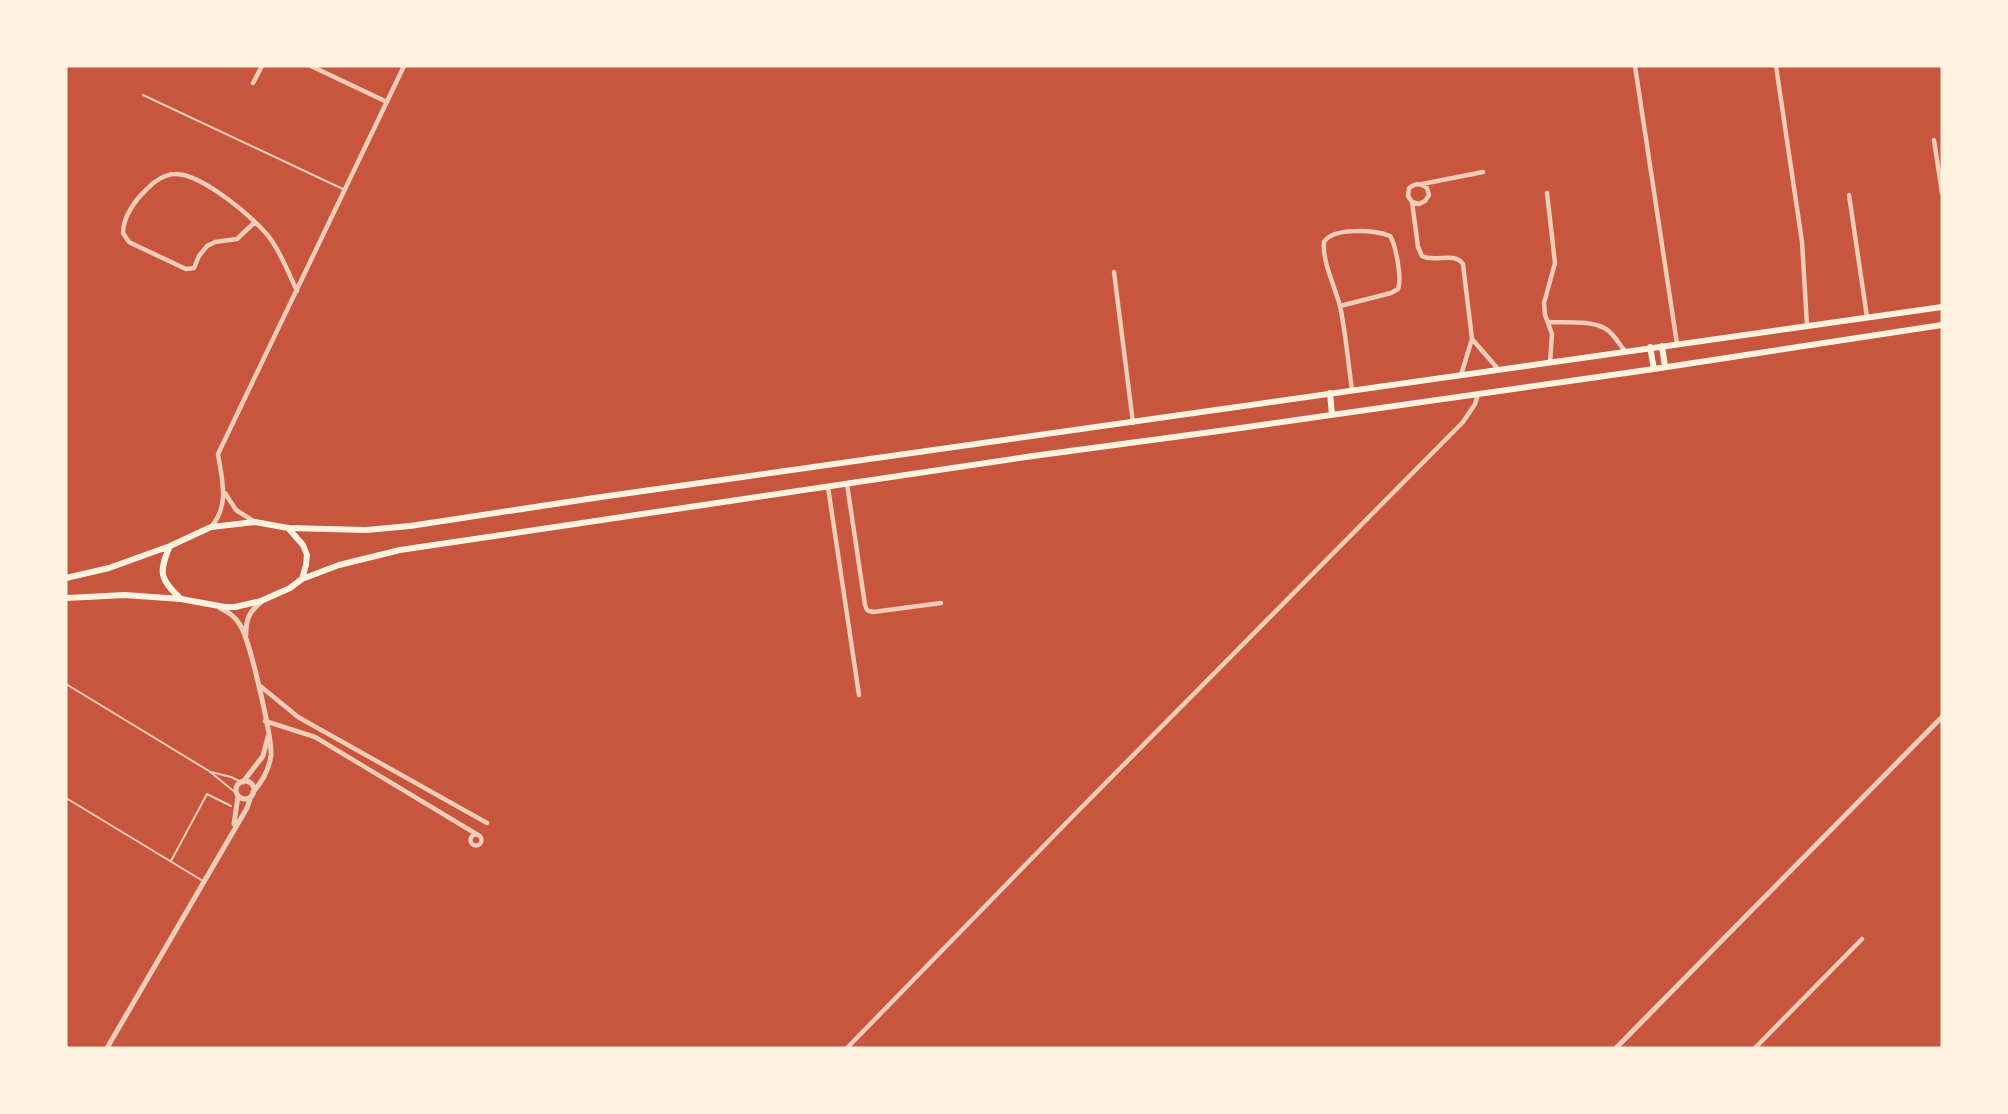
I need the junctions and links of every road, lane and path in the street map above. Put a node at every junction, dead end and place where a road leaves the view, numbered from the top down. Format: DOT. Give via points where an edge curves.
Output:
graph roads {
  1 [pos="261,66"];
  2 [pos="311,66"];
  3 [pos="404,66"];
  4 [pos="1635,66"];
  5 [pos="1776,66"];
  6 [pos="253,83"];
  7 [pos="143,95"];
  8 [pos="387,102"];
  9 [pos="1934,140"];
  10 [pos="1483,172"];
  11 [pos="1422,184"];
  12 [pos="345,190"];
  13 [pos="1547,193"];
  14 [pos="1942,193"];
  15 [pos="1849,195"];
  16 [pos="1412,202"];
  17 [pos="255,222"];
  18 [pos="1114,272"];
  19 [pos="297,291"];
  20 [pos="1340,306"];
  21 [pos="1942,307"];
  22 [pos="1867,317"];
  23 [pos="1549,322"];
  24 [pos="1807,325"];
  25 [pos="1942,325"];
  26 [pos="1472,339"];
  27 [pos="1677,344"];
  28 [pos="1662,346"];
  29 [pos="1650,347"];
  30 [pos="1625,351"];
  31 [pos="1550,362"];
  32 [pos="1665,367"];
  33 [pos="1498,369"];
  34 [pos="1654,369"];
  35 [pos="1461,375"];
  36 [pos="1352,390"];
  37 [pos="1330,393"];
  38 [pos="1478,394"];
  39 [pos="1332,415"];
  40 [pos="1132,423"];
  41 [pos="847,484"];
  42 [pos="828,487"];
  43 [pos="224,491"];
  44 [pos="255,522"];
  45 [pos="211,526"];
  46 [pos="288,528"];
  47 [pos="170,546"];
  48 [pos="66,578"];
  49 [pos="302,579"];
  50 [pos="66,598"];
  51 [pos="182,598"];
  52 [pos="261,601"];
  53 [pos="942,603"];
  54 [pos="216,605"];
  55 [pos="246,636"];
  56 [pos="257,683"];
  57 [pos="66,684"];
  58 [pos="859,695"];
  59 [pos="1942,717"];
  60 [pos="265,721"];
  61 [pos="269,736"];
  62 [pos="209,771"];
  63 [pos="242,782"];
  64 [pos="237,794"];
  65 [pos="252,794"];
  66 [pos="66,798"];
  67 [pos="231,806"];
  68 [pos="487,823"];
  69 [pos="466,827"];
  70 [pos="233,829"];
  71 [pos="171,861"];
  72 [pos="203,880"];
  73 [pos="1862,939"];
  74 [pos="107,1048"];
  75 [pos="847,1048"];
  76 [pos="1616,1048"];
  77 [pos="1755,1048"];
  1 -- 6 [label="street"];
  2 -- 8 [label="street"];
  3 -- 8 [label="street"];
  4 -- 27 [label="street"];
  5 -- 24 [label="street" via="1802,242"];
  7 -- 12 [label="lane"];
  8 -- 12 [label="street"];
  9 -- 14 [label="street"];
  10 -- 11 [label="street"];
  11 -- 16 [label="street" via="1409,188"];
  11 -- 16 [label="street" via="1429,195 1419,204"];
  12 -- 19 [label="street"];
  13 -- 23 [label="street" via="1555,263 1544,303"];
  15 -- 22 [label="street"];
  16 -- 26 [label="street" via="1422,256 1454,258 1463,264"];
  17 -- 17 [label="street" via="206,184 174,174 141,194 125,220 123,233 129,242 186,269 194,268 207,246 237,239"];
  17 -- 19 [label="street" via="273,242"];
  18 -- 40 [label="street"];
  19 -- 43 [label="street" via="218,454"];
  20 -- 20 [label="street" via="1323,247 1326,238 1352,231 1390,236 1400,282 1398,289"];
  20 -- 36 [label="street"];
  21 -- 22 [label="main road"];
  22 -- 24 [label="main road"];
  23 -- 30 [label="street" via="1604,328"];
  23 -- 31 [label="street" via="1553,339"];
  24 -- 27 [label="main road"];
  25 -- 32 [label="main road"];
  26 -- 33 [label="street"];
  26 -- 35 [label="street"];
  27 -- 28 [label="main road"];
  28 -- 29 [label="main road"];
  28 -- 32 [label="main road"];
  29 -- 30 [label="main road"];
  29 -- 34 [label="main road"];
  30 -- 31 [label="main road"];
  31 -- 33 [label="main road"];
  32 -- 34 [label="main road"];
  33 -- 35 [label="main road"];
  34 -- 38 [label="main road"];
  35 -- 36 [label="main road"];
  36 -- 37 [label="main road"];
  37 -- 39 [label="main road"];
  37 -- 40 [label="main road"];
  38 -- 39 [label="main road"];
  38 -- 75 [label="street" via="1463,422"];
  39 -- 41 [label="main road"];
  40 -- 46 [label="main road" via="410,526 366,530"];
  41 -- 42 [label="main road"];
  41 -- 53 [label="street" via="867,610"];
  42 -- 49 [label="main road" via="400,550"];
  42 -- 58 [label="street"];
  43 -- 44 [label="street" via="236,510"];
  43 -- 45 [label="street" via="220,513"];
  44 -- 45 [label="main road"];
  44 -- 46 [label="main road"];
  45 -- 47 [label="main road"];
  46 -- 49 [label="main road" via="307,555"];
  47 -- 48 [label="main road" via="109,568"];
  47 -- 51 [label="main road" via="162,574"];
  49 -- 52 [label="main road"];
  50 -- 51 [label="main road"];
  51 -- 54 [label="main road"];
  52 -- 54 [label="main road" via="235,607"];
  52 -- 55 [label="street" via="247,619"];
  54 -- 55 [label="street" via="235,618"];
  55 -- 56 [label="street"];
  56 -- 60 [label="street"];
  56 -- 68 [label="street" via="298,717"];
  57 -- 62 [label="lane"];
  59 -- 76 [label="street"];
  60 -- 61 [label="street"];
  60 -- 69 [label="street" via="315,737"];
  61 -- 63 [label="street" via="263,756"];
  61 -- 65 [label="street" via="269,766"];
  62 -- 63 [label="lane"];
  62 -- 64 [label="lane"];
  63 -- 64 [label="street" via="237,786"];
  63 -- 65 [label="street" via="251,784"];
  64 -- 65 [label="street" via="246,799"];
  64 -- 70 [label="street"];
  65 -- 70 [label="street"];
  66 -- 71 [label="lane"];
  67 -- 71 [label="lane" via="207,794"];
  69 -- 69 [label="street" via="471,843 480,843 481,838"];
  70 -- 72 [label="street"];
  71 -- 72 [label="lane"];
  72 -- 74 [label="street"];
  73 -- 77 [label="street"];
}
